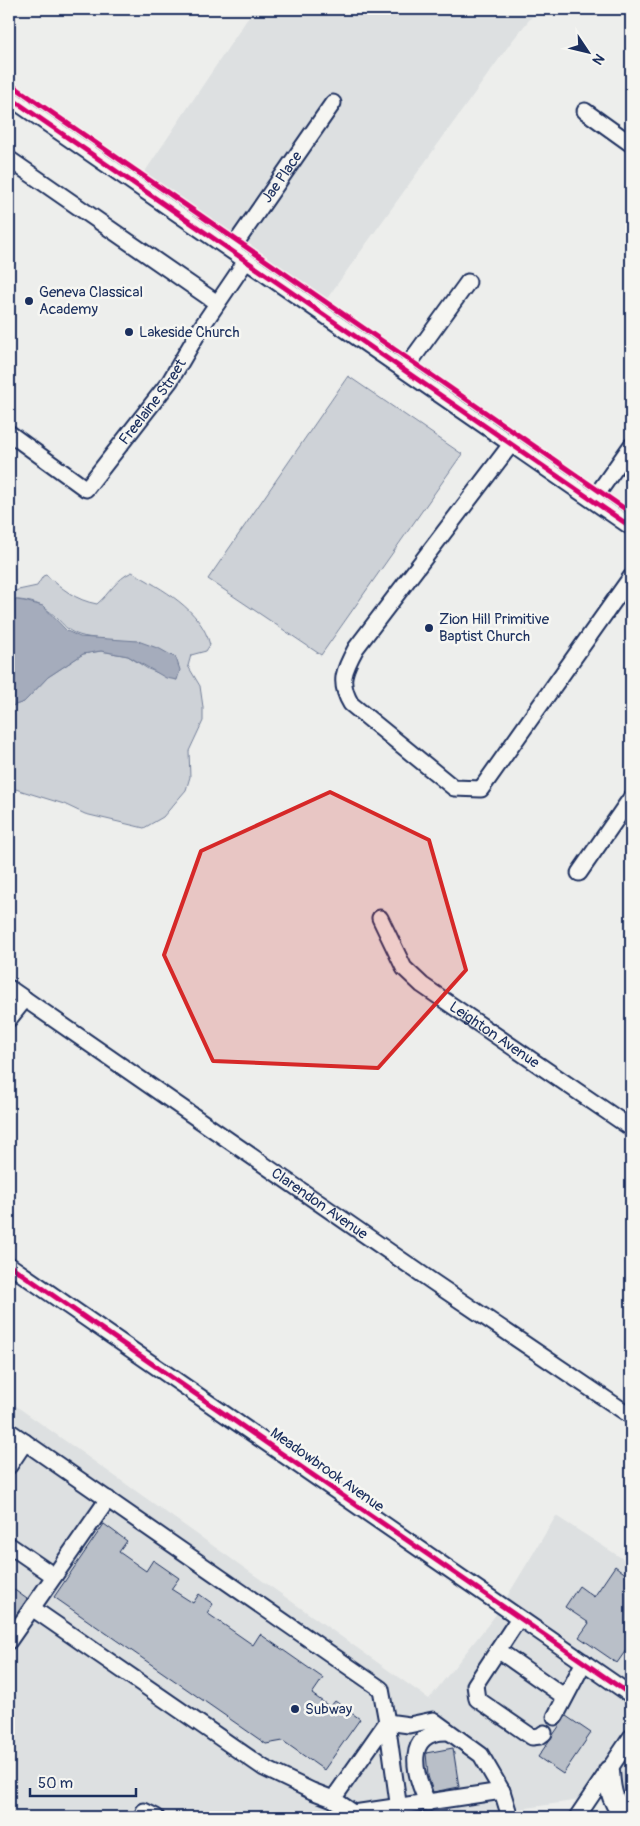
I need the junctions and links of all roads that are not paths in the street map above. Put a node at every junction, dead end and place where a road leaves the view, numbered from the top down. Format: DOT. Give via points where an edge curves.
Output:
graph roads {
  1 [pos="333,103"];
  2 [pos="11,104"];
  3 [pos="585,111"];
  4 [pos="631,144"];
  5 [pos="9,159"];
  6 [pos="231,250"];
  7 [pos="246,261"];
  8 [pos="468,282"];
  9 [pos="218,303"];
  10 [pos="405,369"];
  11 [pos="9,433"];
  12 [pos="512,443"];
  13 [pos="631,446"];
  14 [pos="593,500"];
  15 [pos="631,527"];
  16 [pos="631,577"];
  17 [pos="631,798"];
  18 [pos="579,873"];
  19 [pos="380,918"];
  20 [pos="9,988"];
  21 [pos="25,999"];
  22 [pos="9,1019"];
  23 [pos="631,1128"];
  24 [pos="9,1265"];
  25 [pos="631,1416"];
  26 [pos="9,1431"];
  27 [pos="25,1442"];
  28 [pos="9,1466"];
  29 [pos="108,1499"];
  30 [pos="9,1545"];
  31 [pos="54,1576"];
  32 [pos="32,1608"];
  33 [pos="519,1618"];
  34 [pos="9,1642"];
  35 [pos="498,1650"];
  36 [pos="584,1662"];
  37 [pos="631,1694"];
  38 [pos="566,1696"];
  39 [pos="555,1717"];
  40 [pos="387,1722"];
  41 [pos="448,1732"];
  42 [pos="544,1733"];
  43 [pos="631,1737"];
  44 [pos="620,1762"];
  45 [pos="502,1791"];
  46 [pos="333,1798"];
  47 [pos="428,1803"];
  48 [pos="399,1813"];
  49 [pos="349,1815"];
  50 [pos="510,1817"];
  51 [pos="578,1817"];
  52 [pos="631,1817"];
  1 -- 6 [label="street, Jae Place"];
  2 -- 6 [label="street"];
  3 -- 4 [label="street"];
  5 -- 9 [label="street"];
  6 -- 7 [label="street"];
  7 -- 9 [label="street, Freelaine Street"];
  7 -- 10 [label="street"];
  8 -- 10 [label="street"];
  9 -- 11 [label="street, Freelaine Street" via="170,381 86,490"];
  10 -- 12 [label="street"];
  12 -- 14 [label="street"];
  12 -- 16 [label="street" via="367,631 343,679 344,692 351,704 454,788 481,789"];
  13 -- 14 [label="street"];
  14 -- 15 [label="street"];
  17 -- 18 [label="street"];
  19 -- 23 [label="street, Leighton Avenue" via="404,968 422,985"];
  20 -- 21 [label="street, Clarendon Avenue"];
  21 -- 22 [label="street"];
  21 -- 25 [label="street, Clarendon Avenue"];
  24 -- 33 [label="street, Meadowbrook Avenue"];
  26 -- 27 [label="street"];
  27 -- 28 [label="street"];
  27 -- 29 [label="street"];
  29 -- 31 [label="street"];
  29 -- 40 [label="street" via="381,1689"];
  30 -- 31 [label="street"];
  31 -- 32 [label="street"];
  32 -- 34 [label="street"];
  32 -- 46 [label="street" via="264,1768"];
  33 -- 35 [label="street"];
  33 -- 36 [label="street, Meadowbrook Avenue"];
  35 -- 38 [label="street"];
  35 -- 42 [label="street" via="475,1685 477,1699 532,1737"];
  36 -- 37 [label="street, Meadowbrook Avenue"];
  36 -- 38 [label="street"];
  38 -- 39 [label="street"];
  40 -- 41 [label="street" via="409,1725 432,1720"];
  40 -- 46 [label="street"];
  40 -- 48 [label="street"];
  41 -- 45 [label="street" via="481,1755"];
  41 -- 47 [label="street" via="427,1734 415,1752 420,1788"];
  43 -- 44 [label="street"];
  44 -- 51 [label="street"];
  44 -- 52 [label="main road" via="613,1800"];
  45 -- 47 [label="street"];
  45 -- 50 [label="street"];
  46 -- 49 [label="street"];
  47 -- 48 [label="street"];
  48 -- 49 [label="street"];
}
